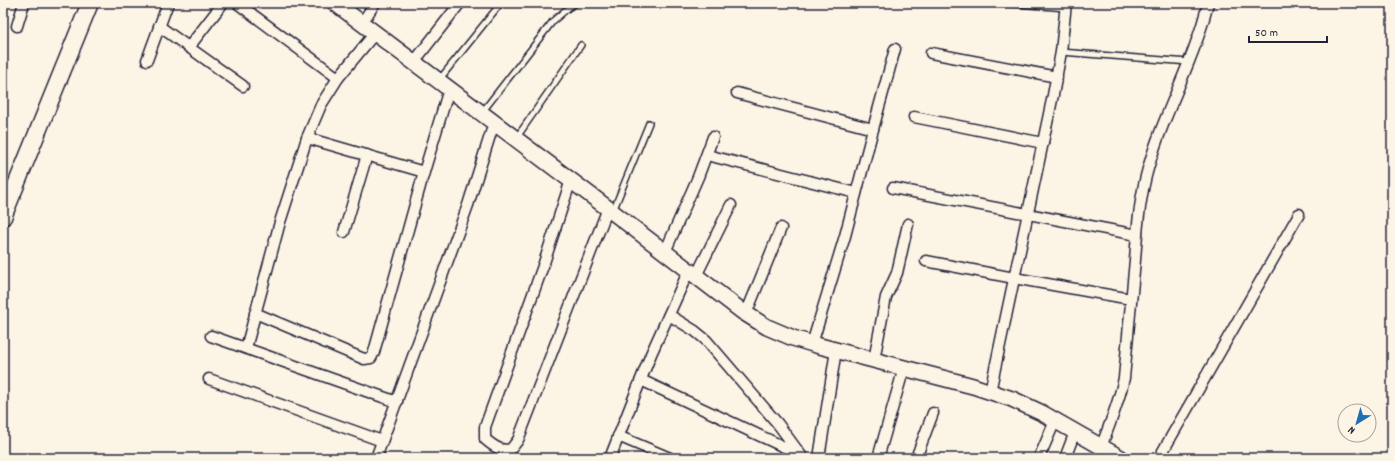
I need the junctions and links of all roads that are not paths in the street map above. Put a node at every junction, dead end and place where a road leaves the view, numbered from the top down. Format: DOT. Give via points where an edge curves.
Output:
graph roads {
  1 [pos="24,3"];
  2 [pos="90,3"];
  3 [pos="168,3"];
  4 [pos="223,3"];
  5 [pos="237,3"];
  6 [pos="335,3"];
  7 [pos="375,3"];
  8 [pos="460,3"];
  9 [pos="501,3"];
  10 [pos="576,3"];
  11 [pos="1004,3"];
  12 [pos="1208,3"];
  13 [pos="1066,5"];
  14 [pos="362,23"];
  15 [pos="17,26"];
  16 [pos="159,26"];
  17 [pos="375,33"];
  18 [pos="581,45"];
  19 [pos="189,47"];
  20 [pos="895,49"];
  21 [pos="1061,52"];
  22 [pos="931,53"];
  23 [pos="146,60"];
  24 [pos="414,62"];
  25 [pos="1190,62"];
  26 [pos="1057,77"];
  27 [pos="338,78"];
  28 [pos="443,85"];
  29 [pos="243,86"];
  30 [pos="737,93"];
  31 [pos="481,113"];
  32 [pos="914,117"];
  33 [pos="649,123"];
  34 [pos="494,124"];
  35 [pos="873,129"];
  36 [pos="713,137"];
  37 [pos="307,138"];
  38 [pos="515,139"];
  39 [pos="1043,143"];
  40 [pos="367,155"];
  41 [pos="707,155"];
  42 [pos="424,172"];
  43 [pos="571,180"];
  44 [pos="894,188"];
  45 [pos="856,193"];
  46 [pos="731,205"];
  47 [pos="610,210"];
  48 [pos="1299,214"];
  49 [pos="1028,215"];
  50 [pos="3,217"];
  51 [pos="908,224"];
  52 [pos="781,228"];
  53 [pos="344,232"];
  54 [pos="1137,236"];
  55 [pos="665,252"];
  56 [pos="926,261"];
  57 [pos="692,273"];
  58 [pos="1014,278"];
  59 [pos="1131,299"];
  60 [pos="255,313"];
  61 [pos="746,314"];
  62 [pos="668,315"];
  63 [pos="211,336"];
  64 [pos="812,344"];
  65 [pos="246,348"];
  66 [pos="836,350"];
  67 [pos="874,360"];
  68 [pos="904,368"];
  69 [pos="209,379"];
  70 [pos="640,380"];
  71 [pos="990,392"];
  72 [pos="397,402"];
  73 [pos="933,413"];
  74 [pos="1055,420"];
  75 [pos="1075,432"];
  76 [pos="618,436"];
  77 [pos="382,441"];
  78 [pos="1101,447"];
  79 [pos="802,457"];
  80 [pos="376,458"];
  81 [pos="610,458"];
  82 [pos="670,458"];
  83 [pos="819,458"];
  84 [pos="878,458"];
  85 [pos="916,458"];
  86 [pos="1039,458"];
  87 [pos="1065,458"];
  88 [pos="1121,458"];
  89 [pos="1159,458"];
  1 -- 15 [label="street"];
  2 -- 50 [label="main road"];
  3 -- 16 [label="street"];
  4 -- 19 [label="street"];
  5 -- 27 [label="street"];
  6 -- 14 [label="street"];
  7 -- 14 [label="street"];
  8 -- 24 [label="street"];
  9 -- 28 [label="lane"];
  10 -- 31 [label="lane" via="553,21"];
  11 -- 13 [label="lane"];
  12 -- 25 [label="street"];
  13 -- 21 [label="street"];
  14 -- 17 [label="street"];
  16 -- 19 [label="street"];
  16 -- 23 [label="street"];
  17 -- 24 [label="street"];
  17 -- 27 [label="street"];
  18 -- 38 [label="lane"];
  19 -- 29 [label="street"];
  20 -- 35 [label="street"];
  21 -- 25 [label="lane"];
  21 -- 26 [label="street"];
  22 -- 26 [label="street"];
  24 -- 28 [label="street"];
  25 -- 54 [label="street" via="1156,144 1146,176"];
  26 -- 39 [label="street"];
  27 -- 37 [label="street" via="321,104"];
  28 -- 31 [label="street"];
  28 -- 42 [label="street"];
  30 -- 35 [label="street"];
  31 -- 34 [label="street"];
  32 -- 39 [label="street"];
  33 -- 47 [label="lane"];
  34 -- 38 [label="street"];
  34 -- 72 [label="street" via="468,205"];
  35 -- 45 [label="street"];
  36 -- 41 [label="street"];
  37 -- 40 [label="street"];
  37 -- 60 [label="street"];
  38 -- 43 [label="street"];
  39 -- 49 [label="street"];
  40 -- 42 [label="street"];
  40 -- 53 [label="street"];
  41 -- 45 [label="street"];
  41 -- 55 [label="street"];
  42 -- 60 [label="street" via="371,358 364,359"];
  43 -- 47 [label="street"];
  43 -- 47 [label="street" via="485,427 485,439 499,449 512,449 518,440"];
  44 -- 49 [label="street"];
  45 -- 64 [label="street"];
  46 -- 57 [label="street"];
  47 -- 55 [label="street"];
  48 -- 89 [label="street"];
  49 -- 54 [label="street"];
  49 -- 58 [label="street"];
  51 -- 67 [label="street" via="897,272 886,297"];
  52 -- 61 [label="street"];
  54 -- 59 [label="street"];
  55 -- 57 [label="street"];
  56 -- 58 [label="street"];
  57 -- 61 [label="street"];
  57 -- 62 [label="street"];
  58 -- 59 [label="street"];
  58 -- 71 [label="street"];
  59 -- 78 [label="street" via="1121,394"];
  60 -- 65 [label="street"];
  61 -- 64 [label="street" via="767,327"];
  62 -- 70 [label="street"];
  62 -- 79 [label="street" via="706,340 778,424"];
  63 -- 65 [label="street"];
  64 -- 66 [label="street"];
  65 -- 72 [label="street"];
  66 -- 67 [label="street"];
  66 -- 83 [label="street"];
  67 -- 68 [label="street"];
  68 -- 71 [label="street"];
  68 -- 84 [label="street"];
  69 -- 77 [label="street"];
  70 -- 76 [label="street"];
  70 -- 79 [label="street"];
  71 -- 74 [label="street" via="1012,399"];
  72 -- 77 [label="street"];
  73 -- 85 [label="street"];
  74 -- 75 [label="street"];
  74 -- 86 [label="street"];
  75 -- 78 [label="street"];
  75 -- 87 [label="street"];
  76 -- 81 [label="street"];
  76 -- 82 [label="street"];
  77 -- 80 [label="street"];
  78 -- 88 [label="street"];
}
